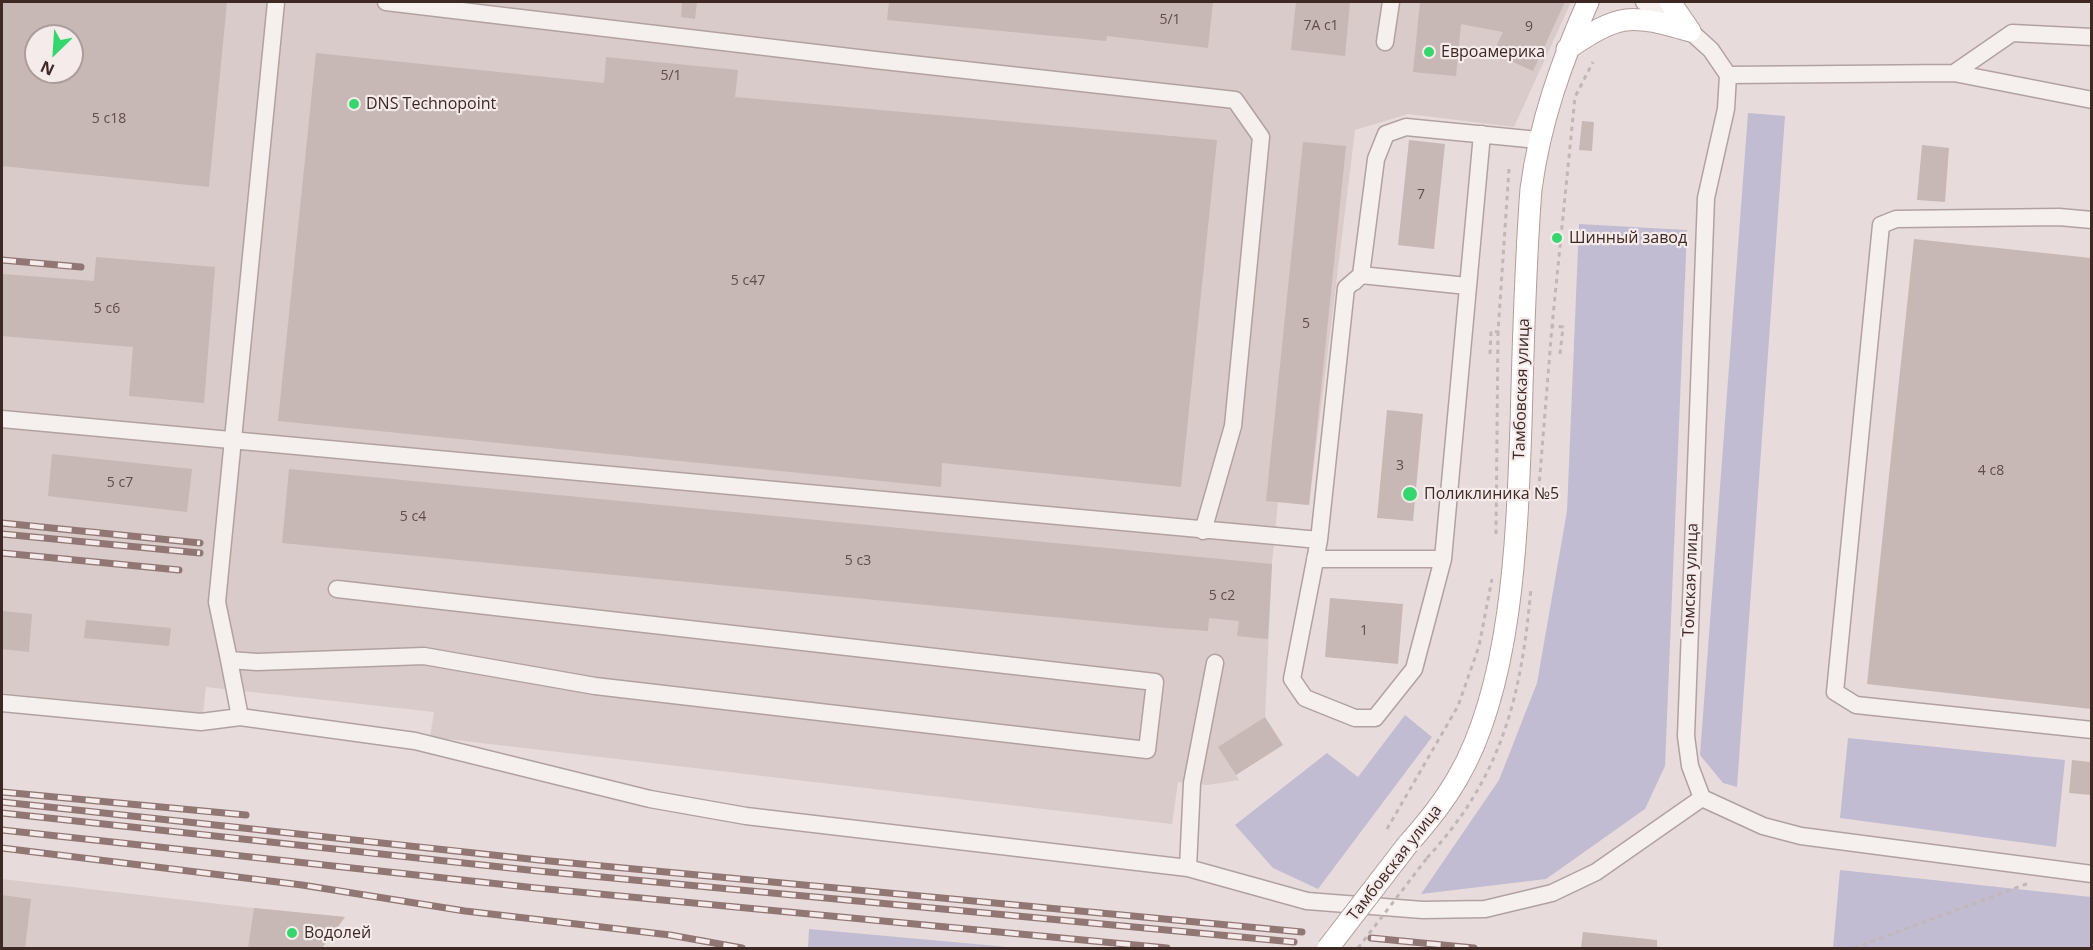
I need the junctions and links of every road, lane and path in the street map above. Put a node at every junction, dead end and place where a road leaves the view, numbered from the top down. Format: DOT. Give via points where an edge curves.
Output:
graph roads {
  1 [pos="276,2"];
  2 [pos="386,2"];
  3 [pos="1391,2"];
  4 [pos="1588,2"];
  5 [pos="1644,2"];
  6 [pos="1671,2"];
  7 [pos="1690,31"];
  8 [pos="2091,37"];
  9 [pos="1385,42"];
  10 [pos="1567,49"];
  11 [pos="1593,62"];
  12 [pos="1954,73"];
  13 [pos="1728,75"];
  14 [pos="2091,100"];
  15 [pos="1482,134"];
  16 [pos="1538,140"];
  17 [pos="1509,169"];
  18 [pos="2091,220"];
  19 [pos="1361,276"];
  20 [pos="1467,286"];
  21 [pos="1498,332"];
  22 [pos="1490,354"];
  23 [pos="1560,354"];
  24 [pos="2,419"];
  25 [pos="233,442"];
  26 [pos="1203,531"];
  27 [pos="1496,536"];
  28 [pos="1319,540"];
  29 [pos="1316,559"];
  30 [pos="1443,559"];
  31 [pos="1494,570"];
  32 [pos="337,589"];
  33 [pos="229,660"];
  34 [pos="1215,663"];
  35 [pos="2,703"];
  36 [pos="240,717"];
  37 [pos="2091,730"];
  38 [pos="1702,798"];
  39 [pos="1387,829"];
  40 [pos="1427,858"];
  41 [pos="1188,868"];
  42 [pos="2091,874"];
  43 [pos="2030,883"];
  44 [pos="1328,948"];
  45 [pos="1358,948"];
  46 [pos="1854,948"];
  1 -- 25 [label="street"];
  2 -- 26 [label="street" via="1235,100 1261,137 1233,426"];
  3 -- 9 [label="street"];
  4 -- 10 [label="main road, Тамбовская улица"];
  5 -- 7 [label="street"];
  6 -- 7 [label="main road"];
  7 -- 10 [label="main road" via="1652,20 1622,19 1605,24"];
  7 -- 13 [label="street" via="1711,50"];
  8 -- 12 [label="street" via="2013,33"];
  10 -- 16 [label="main road, Тамбовская улица"];
  11 -- 23 [label="path" via="1575,97 1552,326 1563,327"];
  12 -- 13 [label="street"];
  12 -- 14 [label="street"];
  13 -- 38 [label="street, Томская улица" via="1726,109 1706,198 1686,736 1690,766"];
  15 -- 16 [label="street"];
  15 -- 19 [label="street" via="1406,127 1386,134 1376,159"];
  15 -- 20 [label="street"];
  16 -- 44 [label="main road, Тамбовская улица, bridge" via="1527,234 1519,490 1511,592 1500,659 1484,716 1458,778 1434,816"];
  17 -- 21 [label="path"];
  18 -- 37 [label="street" via="1896,219 1881,225 1835,692 1856,705"];
  19 -- 20 [label="street"];
  19 -- 28 [label="street" via="1346,288"];
  20 -- 30 [label="street"];
  21 -- 22 [label="path" via="1491,331"];
  21 -- 27 [label="path"];
  24 -- 25 [label="street"];
  25 -- 26 [label="street"];
  25 -- 33 [label="street" via="217,602"];
  26 -- 28 [label="street"];
  28 -- 29 [label="street"];
  29 -- 30 [label="street"];
  29 -- 30 [label="street" via="1292,679 1305,698 1355,718 1375,718 1414,669"];
  31 -- 39 [label="path" via="1479,646 1458,706"];
  32 -- 33 [label="street" via="1155,682 1147,750 595,686 424,656"];
  33 -- 36 [label="street"];
  34 -- 41 [label="street" via="1192,783"];
  35 -- 36 [label="street" via="201,722"];
  36 -- 41 [label="street" via="415,741 650,799 746,816"];
  38 -- 41 [label="street" via="1596,872 1552,893 1485,909 1423,910 1307,901"];
  38 -- 42 [label="street" via="1763,826 1802,836"];
  40 -- 45 [label="path, bridge"];
  43 -- 46 [label="path"];
}
